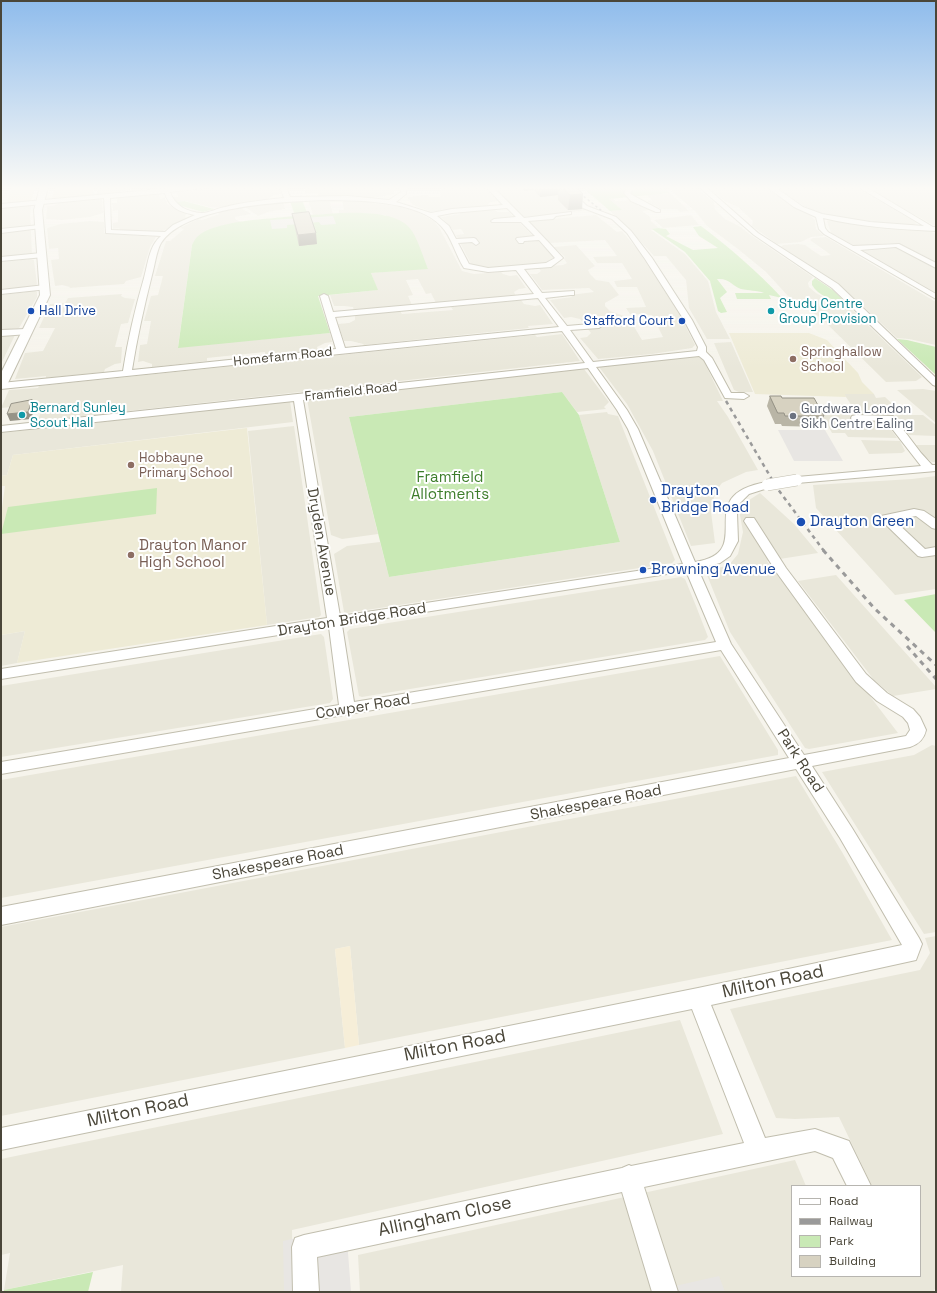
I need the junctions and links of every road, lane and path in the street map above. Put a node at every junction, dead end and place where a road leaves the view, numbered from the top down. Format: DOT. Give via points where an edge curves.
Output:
graph roads {
  1 [pos="40,247"];
  2 [pos="156,247"];
  3 [pos="457,247"];
  4 [pos="549,247"];
  5 [pos="640,247"];
  6 [pos="776,247"];
  7 [pos="862,247"];
  8 [pos="901,247"];
  9 [pos="852,248"];
  10 [pos="41,255"];
  11 [pos="1,260"];
  12 [pos="936,266"];
  13 [pos="518,267"];
  14 [pos="46,287"];
  15 [pos="1,292"];
  16 [pos="571,293"];
  17 [pos="540,295"];
  18 [pos="324,296"];
  19 [pos="936,297"];
  20 [pos="330,315"];
  21 [pos="599,325"];
  22 [pos="565,328"];
  23 [pos="26,332"];
  24 [pos="1,333"];
  25 [pos="341,351"];
  26 [pos="701,353"];
  27 [pos="590,365"];
  28 [pos="127,373"];
  29 [pos="936,383"];
  30 [pos="1,386"];
  31 [pos="744,396"];
  32 [pos="298,398"];
  33 [pos="856,418"];
  34 [pos="1,429"];
  35 [pos="933,468"];
  36 [pos="750,521"];
  37 [pos="936,525"];
  38 [pos="936,552"];
  39 [pos="691,567"];
  40 [pos="335,622"];
  41 [pos="725,645"];
  42 [pos="1,674"];
  43 [pos="347,709"];
  44 [pos="802,763"];
  45 [pos="1,768"];
  46 [pos="1,916"];
  47 [pos="909,953"];
  48 [pos="698,998"];
  49 [pos="1,1139"];
  50 [pos="759,1151"];
  51 [pos="629,1177"];
  52 [pos="859,1185"];
  53 [pos="306,1292"];
  54 [pos="664,1292"];
  1 -- 10 [label="street"];
  2 -- 28 [label="street" via="136,322"];
  3 -- 13 [label="street" via="467,266 483,270"];
  4 -- 13 [label="street" via="559,258 548,264"];
  5 -- 26 [label="street" via="688,320 702,347"];
  6 -- 29 [label="street" via="835,286"];
  7 -- 9 [label="street"];
  8 -- 12 [label="street"];
  9 -- 19 [label="street"];
  10 -- 11 [label="street"];
  10 -- 14 [label="street"];
  13 -- 17 [label="street"];
  14 -- 15 [label="street"];
  14 -- 23 [label="street" via="45,295"];
  16 -- 17 [label="street"];
  17 -- 20 [label="street" via="423,303"];
  17 -- 22 [label="street"];
  18 -- 20 [label="street"];
  20 -- 25 [label="street"];
  21 -- 22 [label="street"];
  22 -- 25 [label="street, Homefarm Road"];
  22 -- 27 [label="street"];
  23 -- 24 [label="street"];
  23 -- 30 [label="street"];
  25 -- 28 [label="street, Homefarm Road"];
  26 -- 27 [label="street, Framfield Road"];
  26 -- 31 [label="street" via="708,358 728,396"];
  27 -- 32 [label="street, Framfield Road"];
  27 -- 39 [label="street" via="633,429"];
  28 -- 30 [label="street, Homefarm Road"];
  32 -- 34 [label="street, Framfield Road"];
  32 -- 40 [label="street, Dryden Avenue"];
  33 -- 35 [label="street" via="889,418 917,455"];
  35 -- 39 [label="street, Drayton Bridge Road, bridge" via="797,480 748,490 733,504 732,541 728,552 712,562"];
  36 -- 44 [label="street, Shakespeare Road" via="781,570 861,678 882,697 908,713 918,730 917,735 910,741"];
  37 -- 38 [label="street" via="920,513 914,512 884,518 922,553"];
  39 -- 40 [label="street, Drayton Bridge Road"];
  39 -- 41 [label="street, Park Road"];
  40 -- 42 [label="street, Drayton Bridge Road"];
  40 -- 43 [label="street, Dryden Avenue"];
  41 -- 43 [label="street, Cowper Road"];
  41 -- 44 [label="street, Park Road"];
  43 -- 45 [label="street, Cowper Road"];
  44 -- 46 [label="street, Shakespeare Road"];
  44 -- 47 [label="street, Park Road" via="906,932 912,944"];
  47 -- 48 [label="street, Milton Road"];
  48 -- 49 [label="street, Milton Road"];
  48 -- 50 [label="street"];
  50 -- 51 [label="street, Allingham Close"];
  50 -- 52 [label="street, Allingham Close" via="815,1140 841,1149"];
  51 -- 53 [label="street, Allingham Close" via="304,1247"];
  51 -- 54 [label="street"];
}
